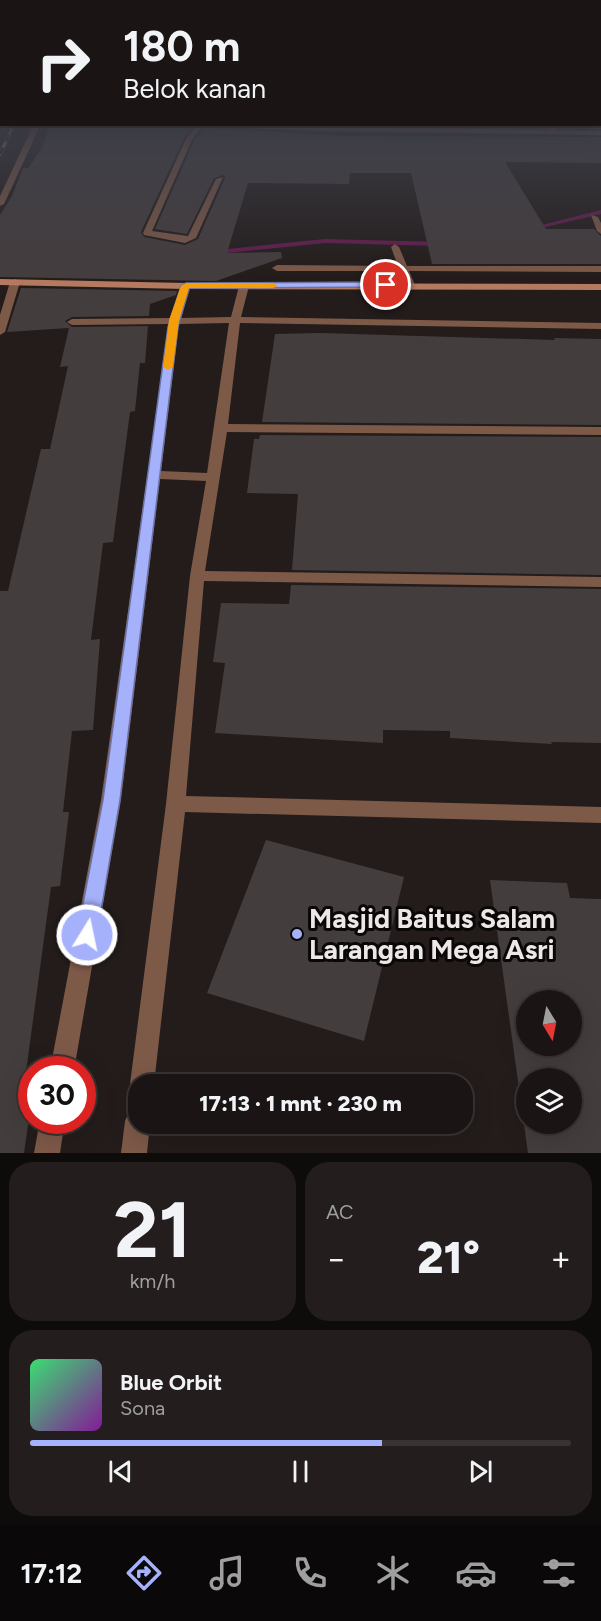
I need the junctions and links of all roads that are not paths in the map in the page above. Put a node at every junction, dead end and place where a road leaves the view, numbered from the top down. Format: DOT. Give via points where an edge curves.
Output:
graph roads {
  1 [pos="17,169"];
  2 [pos="176,169"];
  3 [pos="219,179"];
  4 [pos="0,204"];
  5 [pos="594,217"];
  6 [pos="601,231"];
  7 [pos="395,247"];
  8 [pos="278,268"];
  9 [pos="404,269"];
  10 [pos="601,269"];
  11 [pos="0,282"];
  12 [pos="15,282"];
  13 [pos="410,285"];
  14 [pos="186,286"];
  15 [pos="244,286"];
  16 [pos="601,287"];
  17 [pos="174,320"];
  18 [pos="235,320"];
  19 [pos="72,322"];
  20 [pos="601,326"];
  21 [pos="0,332"];
  22 [pos="221,428"];
  23 [pos="601,431"];
  24 [pos="154,475"];
  25 [pos="213,477"];
  26 [pos="197,576"];
  27 [pos="601,582"];
  28 [pos="176,804"];
  29 [pos="601,815"];
  30 [pos="65,1056"];
  31 [pos="143,1074"];
  32 [pos="50,1134"];
  33 [pos="136,1134"];
  34 [pos="47,1153"];
  35 [pos="134,1153"];
  1 -- 4 [label="street"];
  2 -- 3 [label="street" via="147,233 192,238"];
  5 -- 6 [label="street"];
  7 -- 9 [label="street"];
  8 -- 9 [label="street"];
  9 -- 10 [label="street"];
  9 -- 13 [label="street"];
  11 -- 12 [label="main road"];
  12 -- 14 [label="main road"];
  12 -- 21 [label="street"];
  13 -- 15 [label="main road"];
  13 -- 16 [label="main road"];
  14 -- 15 [label="main road"];
  14 -- 17 [label="street"];
  15 -- 18 [label="street"];
  17 -- 18 [label="street"];
  17 -- 19 [label="street"];
  17 -- 24 [label="street"];
  18 -- 20 [label="street"];
  18 -- 22 [label="street"];
  22 -- 23 [label="street"];
  22 -- 25 [label="street"];
  24 -- 25 [label="street"];
  24 -- 30 [label="street" via="111,800"];
  25 -- 26 [label="street"];
  26 -- 27 [label="street"];
  26 -- 28 [label="street"];
  28 -- 29 [label="street"];
  28 -- 31 [label="street"];
  32 -- 34 [label="street"];
  33 -- 35 [label="street"];
}
